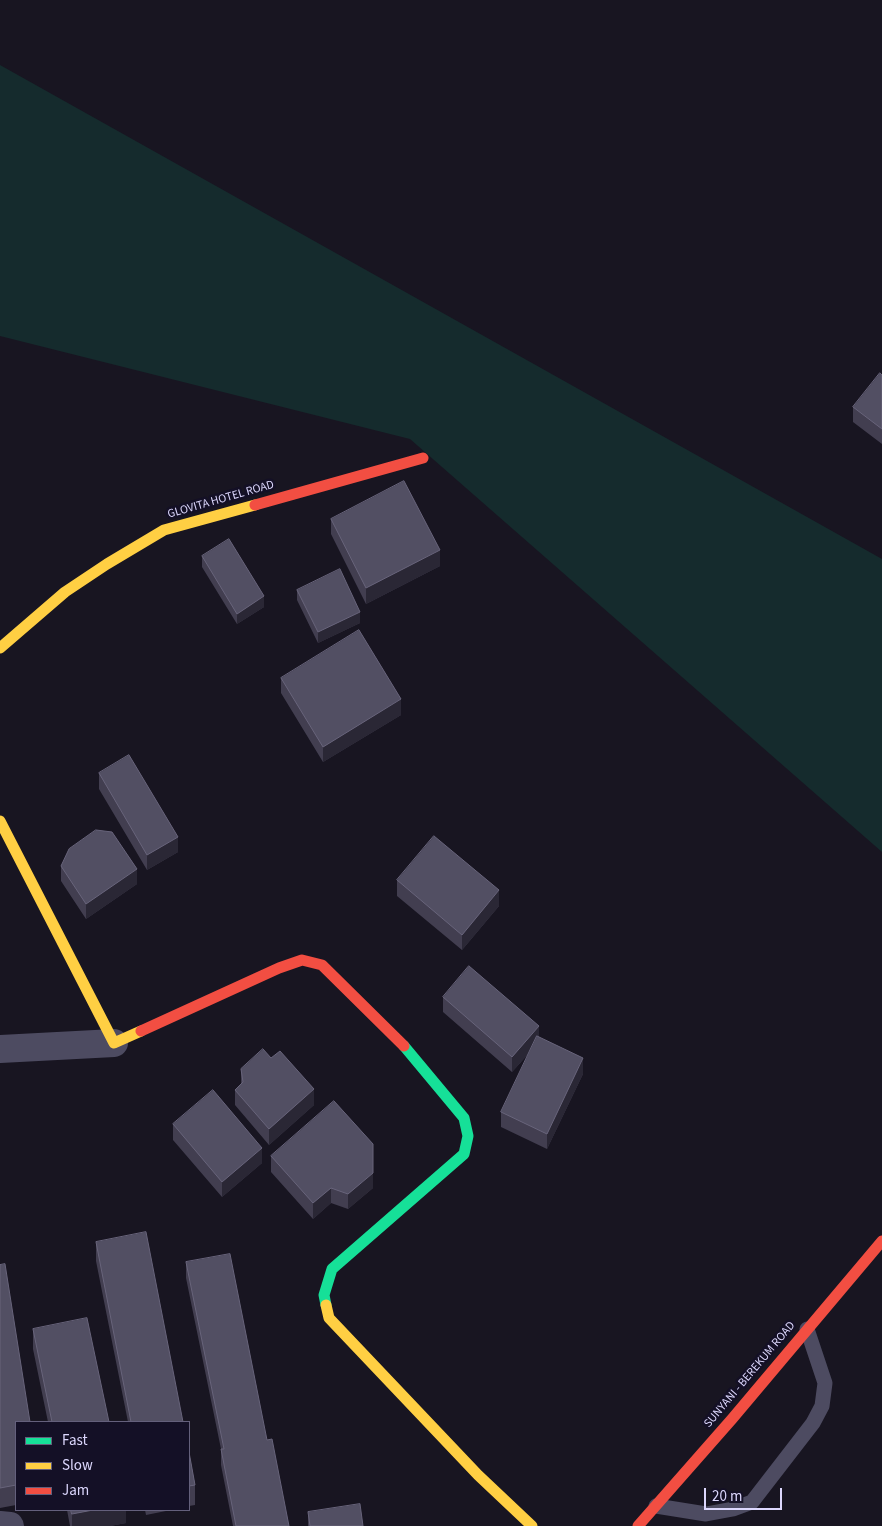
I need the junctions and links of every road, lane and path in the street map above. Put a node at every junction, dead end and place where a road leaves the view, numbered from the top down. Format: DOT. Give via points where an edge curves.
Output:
graph roads {
  1 [pos="423,458"];
  2 [pos="0,648"];
  3 [pos="0,821"];
  4 [pos="114,1043"];
  5 [pos="0,1049"];
  6 [pos="882,1241"];
  7 [pos="807,1329"];
  8 [pos="656,1506"];
  9 [pos="0,1526"];
  10 [pos="10,1526"];
  11 [pos="532,1526"];
  12 [pos="638,1526"];
  1 -- 2 [label="street, GLOVITA HOTEL ROAD" via="164,530 65,592"];
  3 -- 4 [label="street"];
  4 -- 5 [label="street"];
  4 -- 11 [label="street" via="302,960 322,965 406,1048 464,1118 468,1136 464,1154 332,1269 324,1295 329,1318 478,1475"];
  6 -- 7 [label="street, SUNYANI - BEREKUM ROAD"];
  7 -- 8 [label="street, SUNYANI - BEREKUM ROAD"];
  7 -- 8 [label="lane" via="825,1383 822,1406 813,1423 752,1502 706,1514"];
  8 -- 12 [label="street, SUNYANI - BEREKUM ROAD"];
  9 -- 10 [label="street"];
}
